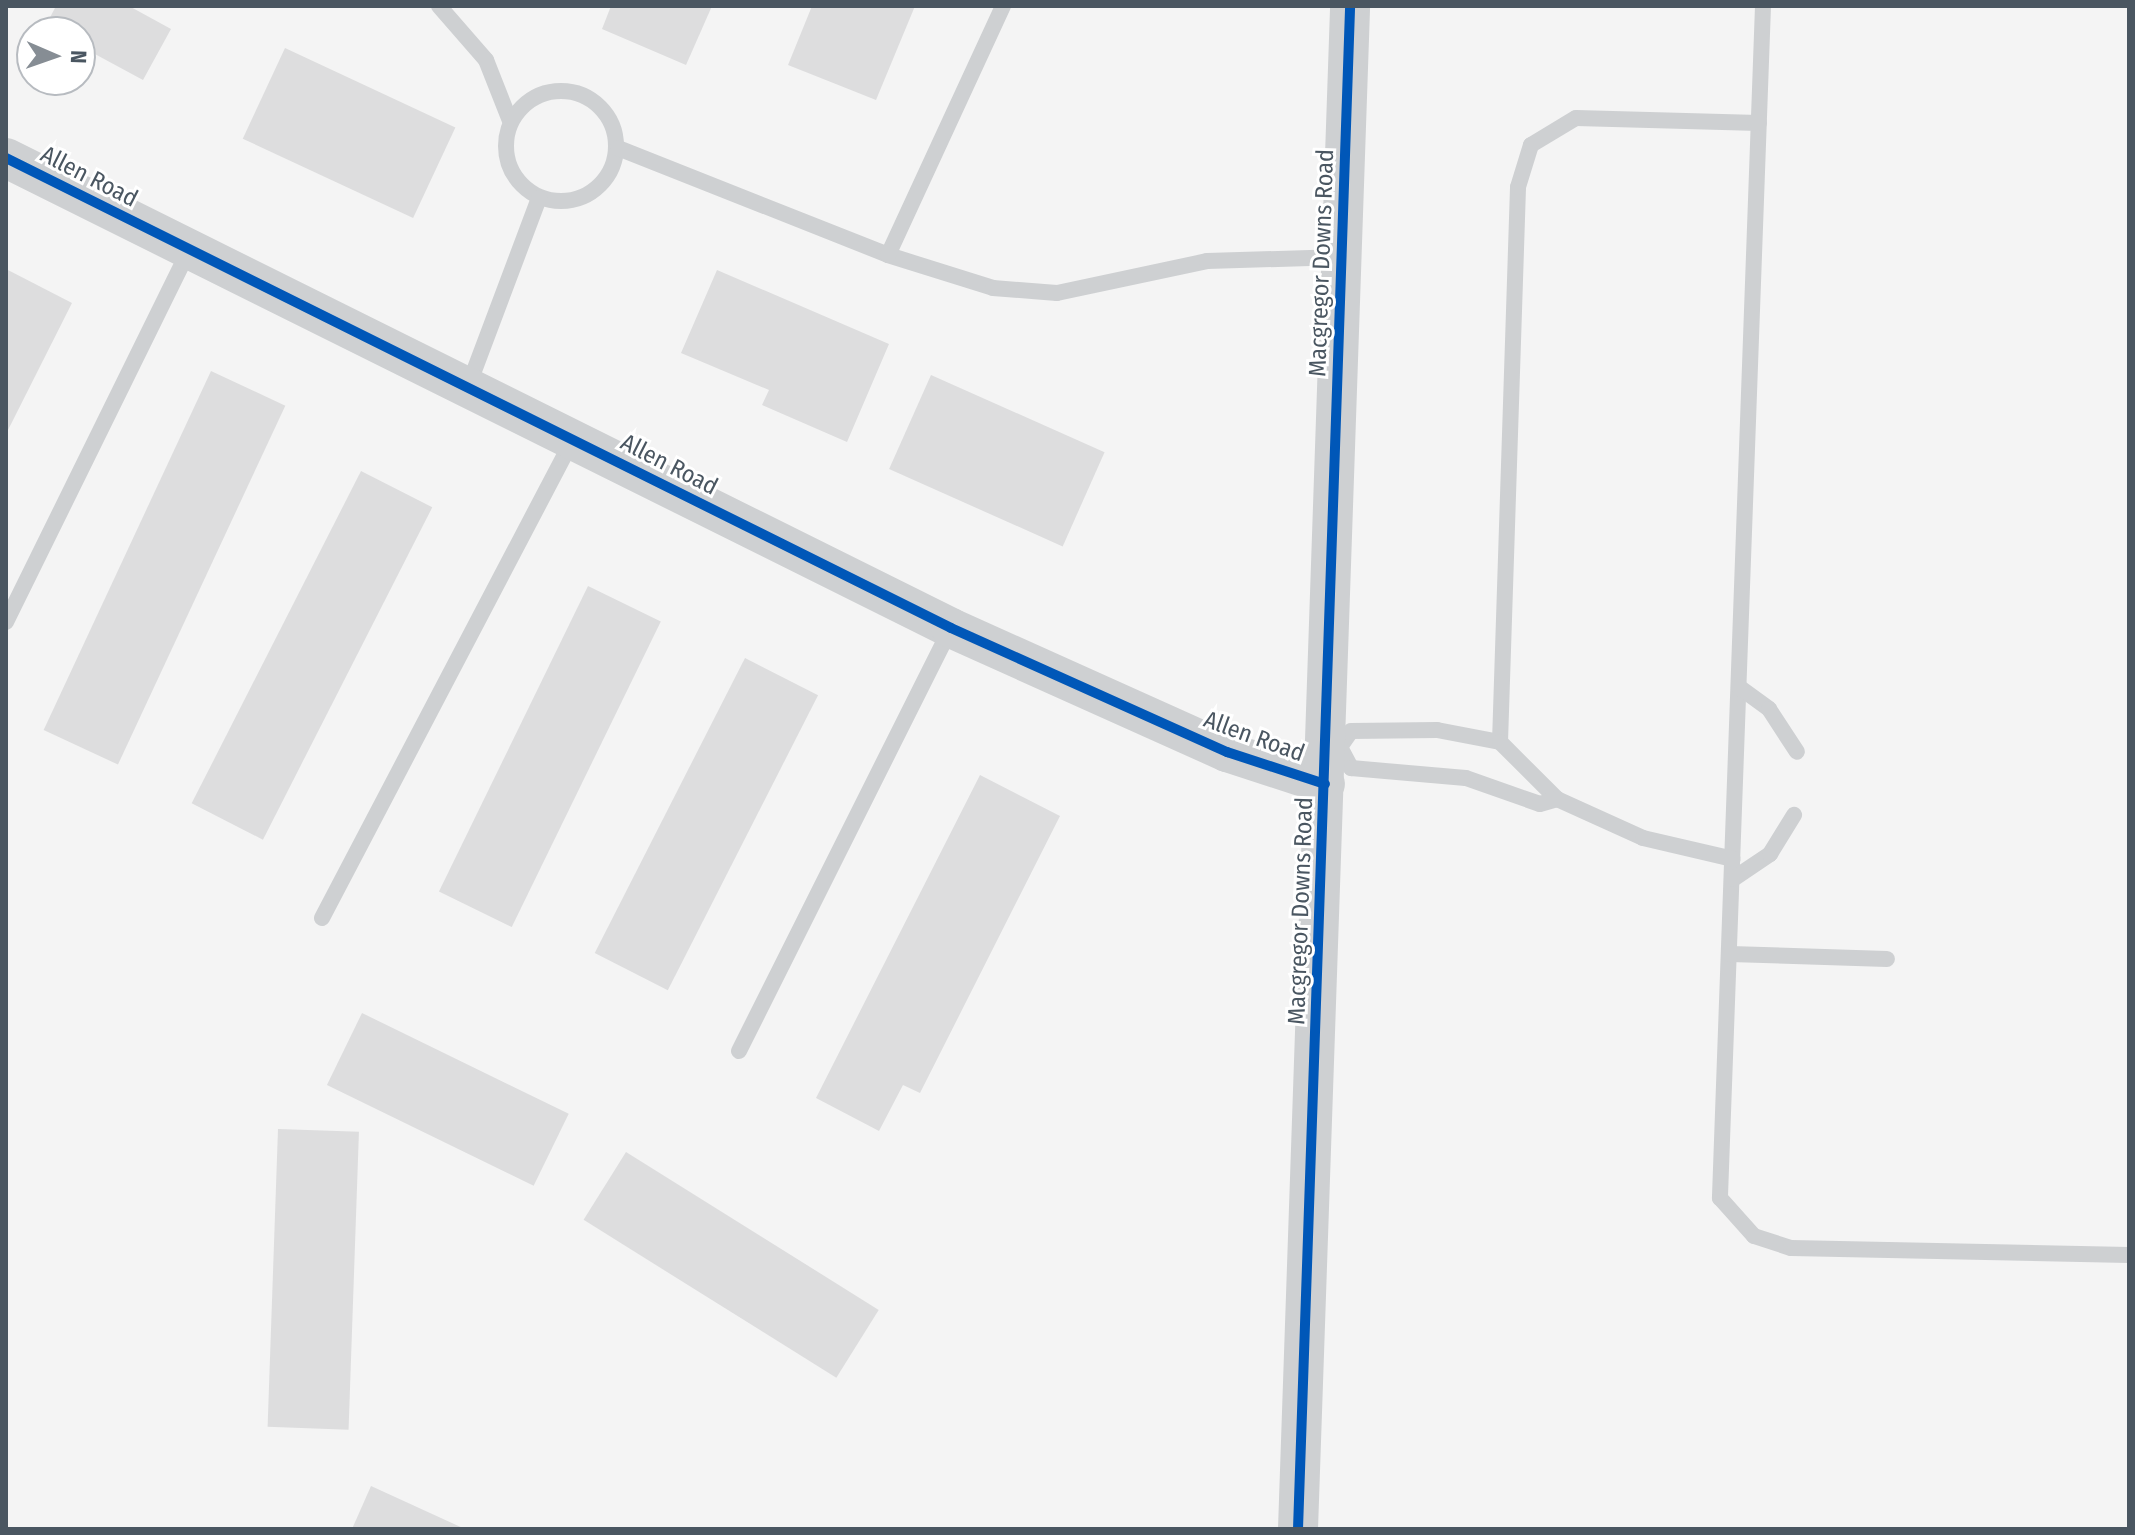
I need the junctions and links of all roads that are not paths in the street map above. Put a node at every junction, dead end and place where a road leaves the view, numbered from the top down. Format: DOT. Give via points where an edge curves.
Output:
graph roads {
  1 [pos="439,6"];
  2 [pos="1003,6"];
  3 [pos="1350,6"];
  4 [pos="1763,6"];
  5 [pos="510,121"];
  6 [pos="1759,123"];
  7 [pos="618,148"];
  8 [pos="6,158"];
  9 [pos="539,198"];
  10 [pos="189,250"];
  11 [pos="888,255"];
  12 [pos="1342,257"];
  13 [pos="468,387"];
  14 [pos="573,439"];
  15 [pos="6,622"];
  16 [pos="951,628"];
  17 [pos="1739,687"];
  18 [pos="1500,742"];
  19 [pos="1797,752"];
  20 [pos="1331,759"];
  21 [pos="1557,799"];
  22 [pos="1794,815"];
  23 [pos="1733,859"];
  24 [pos="1733,879"];
  25 [pos="322,918"];
  26 [pos="1730,954"];
  27 [pos="1887,959"];
  28 [pos="739,1051"];
  29 [pos="2129,1255"];
  30 [pos="1298,1529"];
  1 -- 5 [label="lane" via="486,60"];
  2 -- 11 [label="lane"];
  3 -- 12 [label="street, Macgregor Downs Road"];
  4 -- 6 [label="lane"];
  5 -- 7 [label="lane" via="531,98 560,89 589,96 611,119"];
  5 -- 9 [label="lane" via="505,151 516,180"];
  6 -- 17 [label="lane"];
  6 -- 18 [label="lane" via="1576,118 1531,145 1518,187"];
  7 -- 9 [label="lane" via="605,182 575,201"];
  7 -- 11 [label="lane"];
  8 -- 10 [label="street, Allen Road"];
  9 -- 13 [label="lane"];
  10 -- 13 [label="street, Allen Road"];
  10 -- 15 [label="lane"];
  11 -- 12 [label="lane" via="993,288 1057,293 1207,261"];
  12 -- 20 [label="street, Macgregor Downs Road"];
  13 -- 14 [label="street, Allen Road"];
  14 -- 16 [label="street, Allen Road"];
  14 -- 25 [label="lane"];
  16 -- 20 [label="street, Allen Road" via="1227,752"];
  16 -- 28 [label="lane"];
  17 -- 19 [label="lane" via="1769,709"];
  17 -- 23 [label="lane"];
  18 -- 20 [label="lane" via="1437,730 1351,731"];
  18 -- 21 [label="lane"];
  20 -- 21 [label="lane" via="1351,768 1466,778 1540,804"];
  20 -- 30 [label="street, Macgregor Downs Road"];
  21 -- 23 [label="lane" via="1643,838"];
  22 -- 24 [label="lane" via="1770,854"];
  23 -- 24 [label="lane"];
  24 -- 26 [label="lane"];
  26 -- 27 [label="lane"];
  26 -- 29 [label="lane" via="1720,1198 1754,1236 1791,1248"];
}
